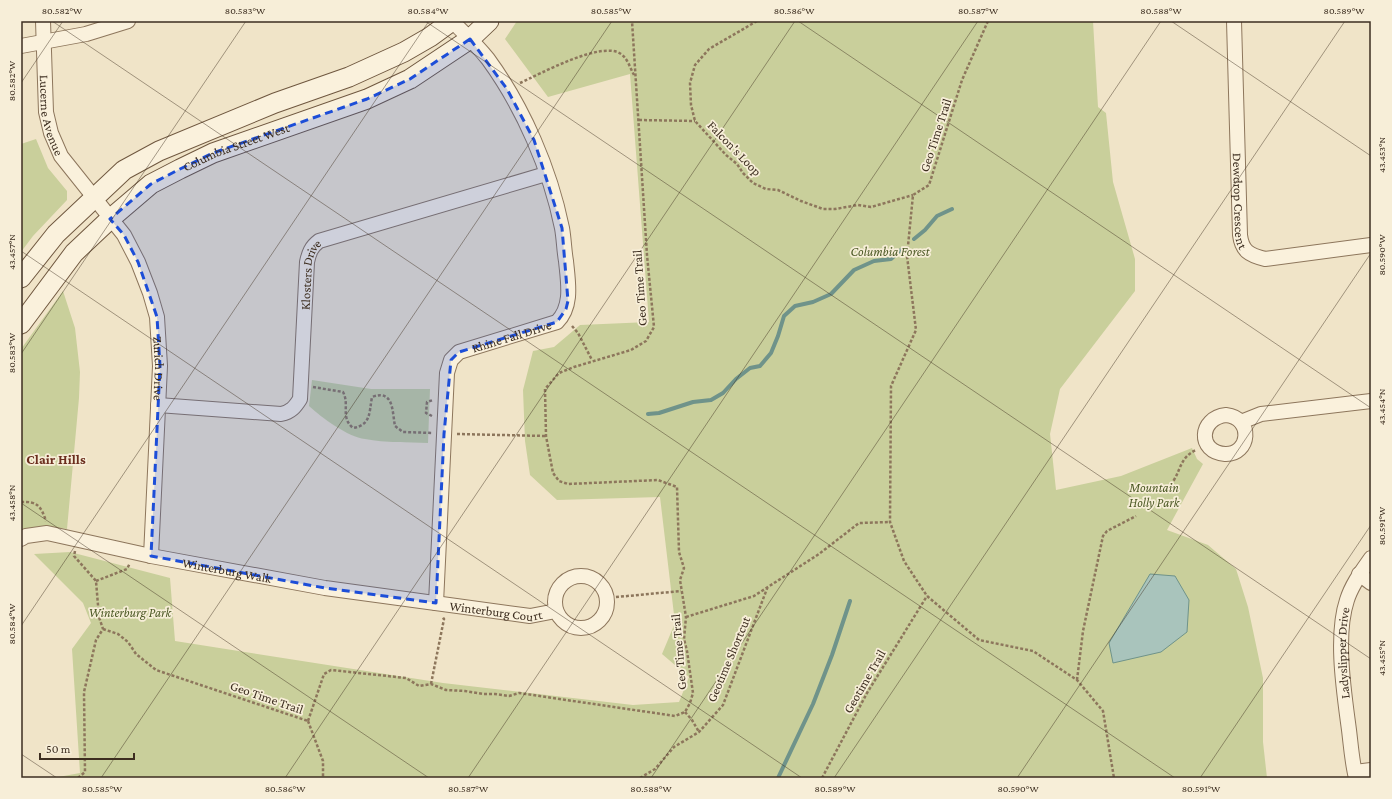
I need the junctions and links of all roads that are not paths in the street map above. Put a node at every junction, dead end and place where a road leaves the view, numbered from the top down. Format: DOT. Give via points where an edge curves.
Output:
graph roads {
  1 [pos="43,21"];
  2 [pos="128,21"];
  3 [pos="452,21"];
  4 [pos="489,21"];
  5 [pos="1234,21"];
  6 [pos="470,39"];
  7 [pos="43,42"];
  8 [pos="21,46"];
  9 [pos="546,174"];
  10 [pos="94,198"];
  11 [pos="110,219"];
  12 [pos="1371,245"];
  13 [pos="21,278"];
  14 [pos="21,324"];
  15 [pos="1371,401"];
  16 [pos="158,405"];
  17 [pos="1242,422"];
  18 [pos="21,539"];
  19 [pos="151,556"];
  20 [pos="1371,558"];
  21 [pos="1359,574"];
  22 [pos="1371,582"];
  23 [pos="436,603"];
  24 [pos="556,611"];
  25 [pos="1371,770"];
  26 [pos="1356,775"];
  1 -- 7 [label="street, Lucerne Avenue"];
  2 -- 7 [label="street" via="86,34"];
  3 -- 6 [label="street, Rhine Fall Drive"];
  3 -- 10 [label="main road, Columbia Street West" via="404,52 159,151 124,170"];
  4 -- 6 [label="main road, Columbia Street West"];
  5 -- 12 [label="street, Dewdrop Crescent" via="1241,244 1255,257 1265,259"];
  6 -- 9 [label="street, Rhine Fall Drive" via="488,59 508,89 534,140"];
  6 -- 11 [label="main road, Columbia Street West" via="410,79 367,99 213,153 180,169 151,184"];
  7 -- 8 [label="street"];
  7 -- 10 [label="street, Lucerne Avenue" via="46,112 50,133 61,156"];
  9 -- 16 [label="street, Klosters Drive" via="319,241 313,246 307,262 300,399 288,413"];
  9 -- 23 [label="street, Rhine Fall Drive" via="562,228 568,278 567,305 564,314 556,322 459,352 451,360 447,373"];
  10 -- 11 [label="street, Zurich Drive"];
  10 -- 13 [label="main road, Columbia Street West" via="56,234"];
  11 -- 14 [label="main road, Columbia Street West" via="74,253"];
  11 -- 16 [label="street, Zurich Drive" via="124,236 150,293 156,317 160,366"];
  15 -- 17 [label="street" via="1261,414"];
  16 -- 19 [label="street, Zurich Drive"];
  17 -- 17 [label="street" via="1246,435 1244,442 1235,451 1222,454 1208,444 1204,436 1205,431 1214,419 1226,415"];
  18 -- 19 [label="street, Winterburg Walk" via="47,533"];
  19 -- 23 [label="street, Winterburg Walk" via="325,588"];
  20 -- 21 [label="street, Ladyslipper Drive"];
  21 -- 22 [label="street"];
  21 -- 26 [label="street, Ladyslipper Drive" via="1347,599 1342,622 1345,698"];
  23 -- 24 [label="street, Winterburg Court" via="530,616"];
  24 -- 24 [label="street, Winterburg Court" via="556,592 566,580 575,576 589,577 604,591 604,613 594,624 578,628 569,625"];
  25 -- 26 [label="street"];
}
